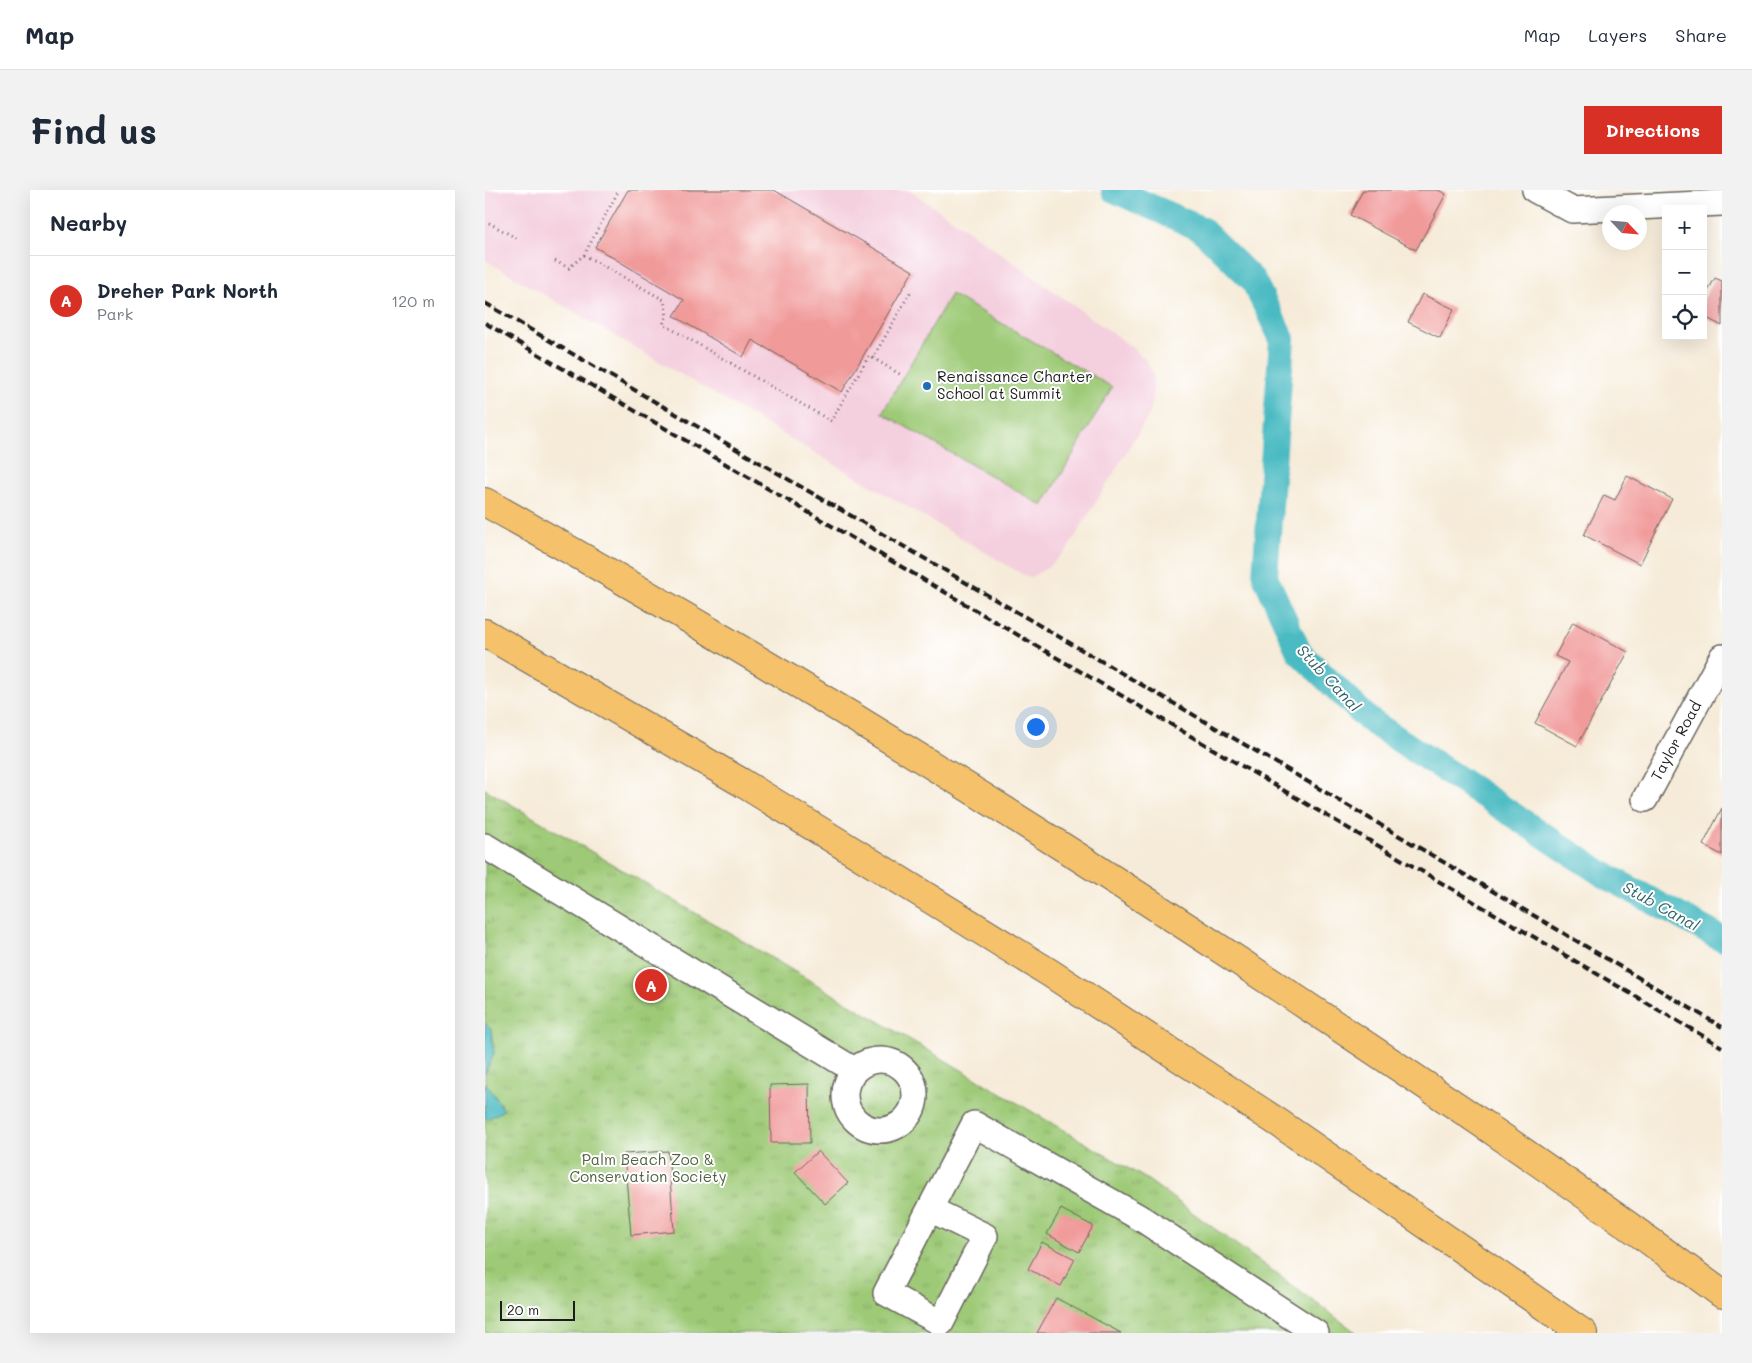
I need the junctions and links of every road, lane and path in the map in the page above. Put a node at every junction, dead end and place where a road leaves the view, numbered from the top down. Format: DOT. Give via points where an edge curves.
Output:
graph roads {
  1 [pos="619,190"];
  2 [pos="1535,190"];
  3 [pos="1722,203"];
  4 [pos="489,223"];
  5 [pos="518,239"];
  6 [pos="583,255"];
  7 [pos="555,261"];
  8 [pos="911,291"];
  9 [pos="873,358"];
  10 [pos="901,375"];
  11 [pos="485,502"];
  12 [pos="485,633"];
  13 [pos="1722,657"];
  14 [pos="1645,798"];
  15 [pos="485,846"];
  16 [pos="855,1070"];
  17 [pos="930,1208"];
  18 [pos="1722,1294"];
  19 [pos="1316,1333"];
  20 [pos="1583,1333"];
  1 -- 6 [label="path"];
  2 -- 3 [label="street" via="1572,210"];
  4 -- 5 [label="path"];
  6 -- 7 [label="path" via="569,268"];
  6 -- 9 [label="path" via="664,300 667,316 663,324 831,421 869,356"];
  8 -- 9 [label="path"];
  9 -- 10 [label="path"];
  11 -- 18 [label="highway" via="873,729 1107,875 1425,1085"];
  12 -- 20 [label="highway" via="749,787 1050,973 1279,1123"];
  13 -- 14 [label="street, Taylor Road"];
  15 -- 16 [label="street"];
  17 -- 17 [label="street" via="886,1293 941,1323 985,1236"];
  17 -- 19 [label="street" via="974,1124 1142,1219"];
}
